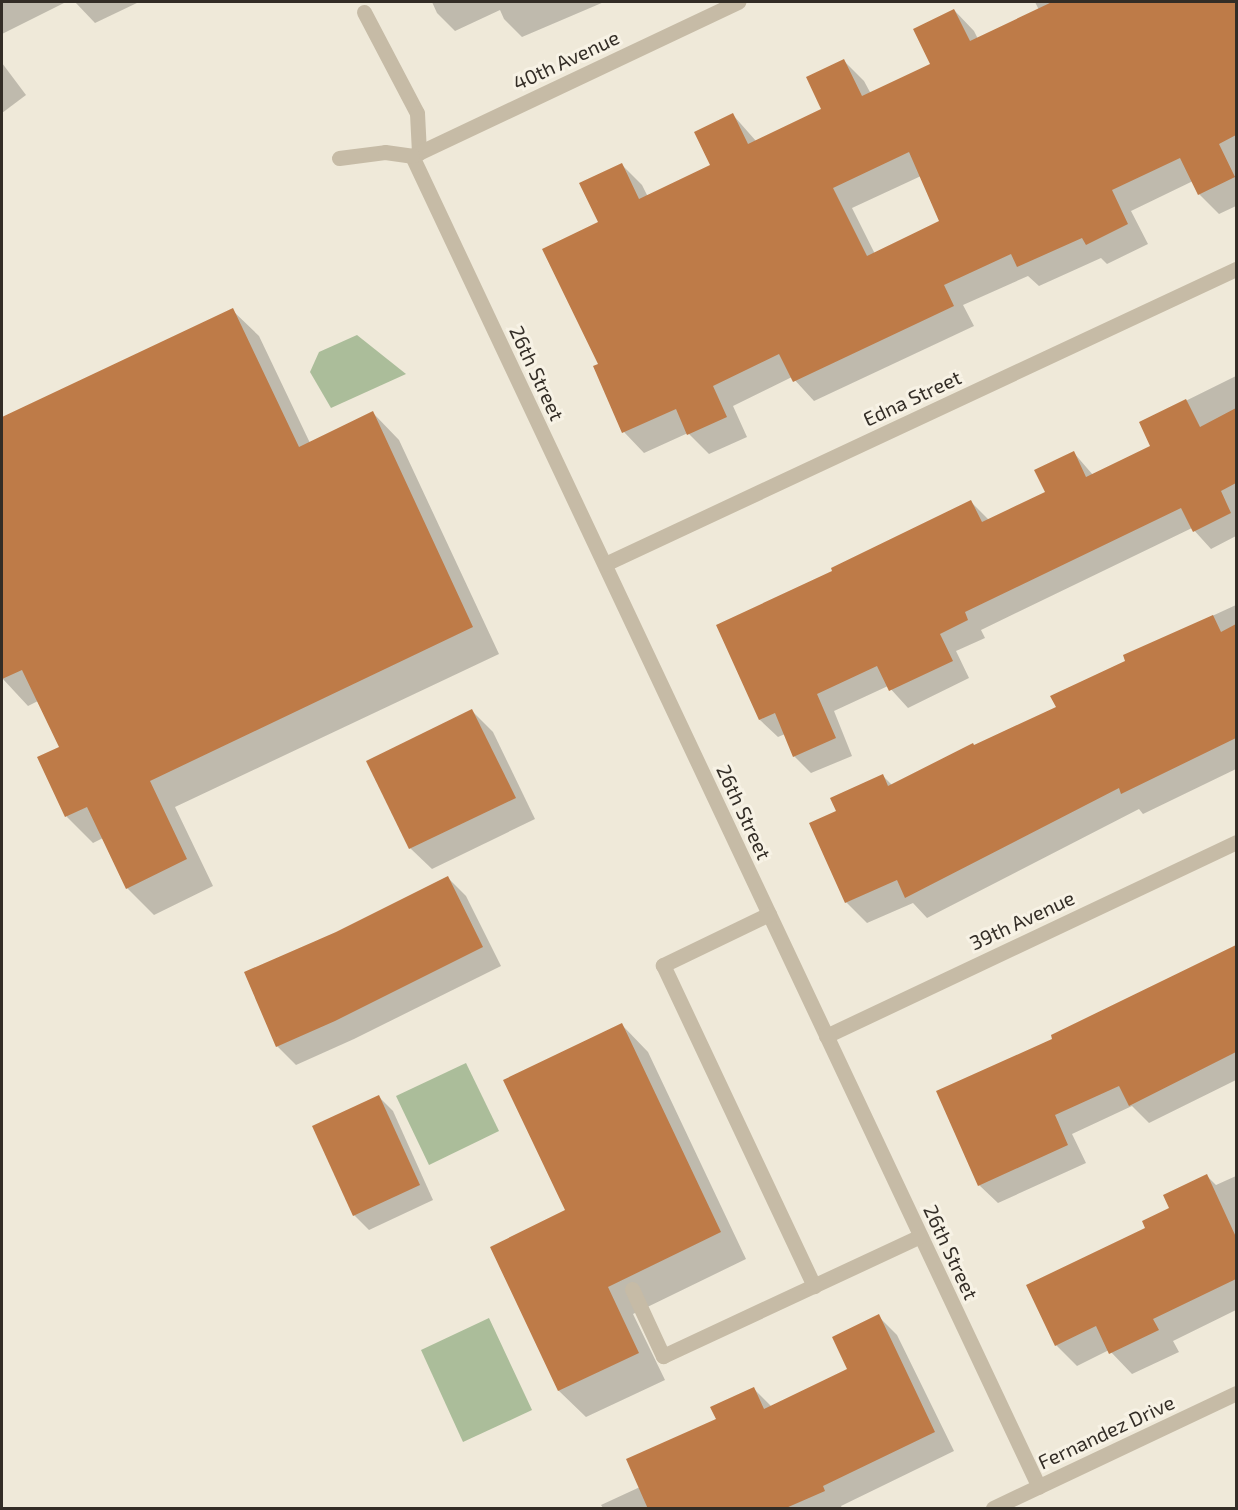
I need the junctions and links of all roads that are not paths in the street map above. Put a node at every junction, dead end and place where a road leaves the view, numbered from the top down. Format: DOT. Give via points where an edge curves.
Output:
graph roads {
  1 [pos="738,2"];
  2 [pos="364,12"];
  3 [pos="416,154"];
  4 [pos="339,158"];
  5 [pos="1236,269"];
  6 [pos="605,564"];
  7 [pos="1236,842"];
  8 [pos="769,914"];
  9 [pos="826,1036"];
  10 [pos="920,1236"];
  11 [pos="814,1286"];
  12 [pos="632,1289"];
  13 [pos="1236,1393"];
  14 [pos="1039,1487"];
  15 [pos="993,1509"];
  1 -- 3 [label="street, 40th Avenue"];
  2 -- 3 [label="street" via="417,113"];
  3 -- 4 [label="street" via="385,152"];
  3 -- 6 [label="street, 26th Street"];
  5 -- 6 [label="street, Edna Street"];
  6 -- 8 [label="street, 26th Street"];
  7 -- 9 [label="street, 39th Avenue"];
  8 -- 9 [label="street, 26th Street"];
  8 -- 11 [label="street" via="663,965"];
  9 -- 10 [label="street, 26th Street"];
  10 -- 11 [label="street"];
  10 -- 14 [label="street, 26th Street"];
  11 -- 12 [label="street" via="663,1356"];
  13 -- 14 [label="street, Fernandez Drive"];
  14 -- 15 [label="street, Fernandez Drive"];
}
